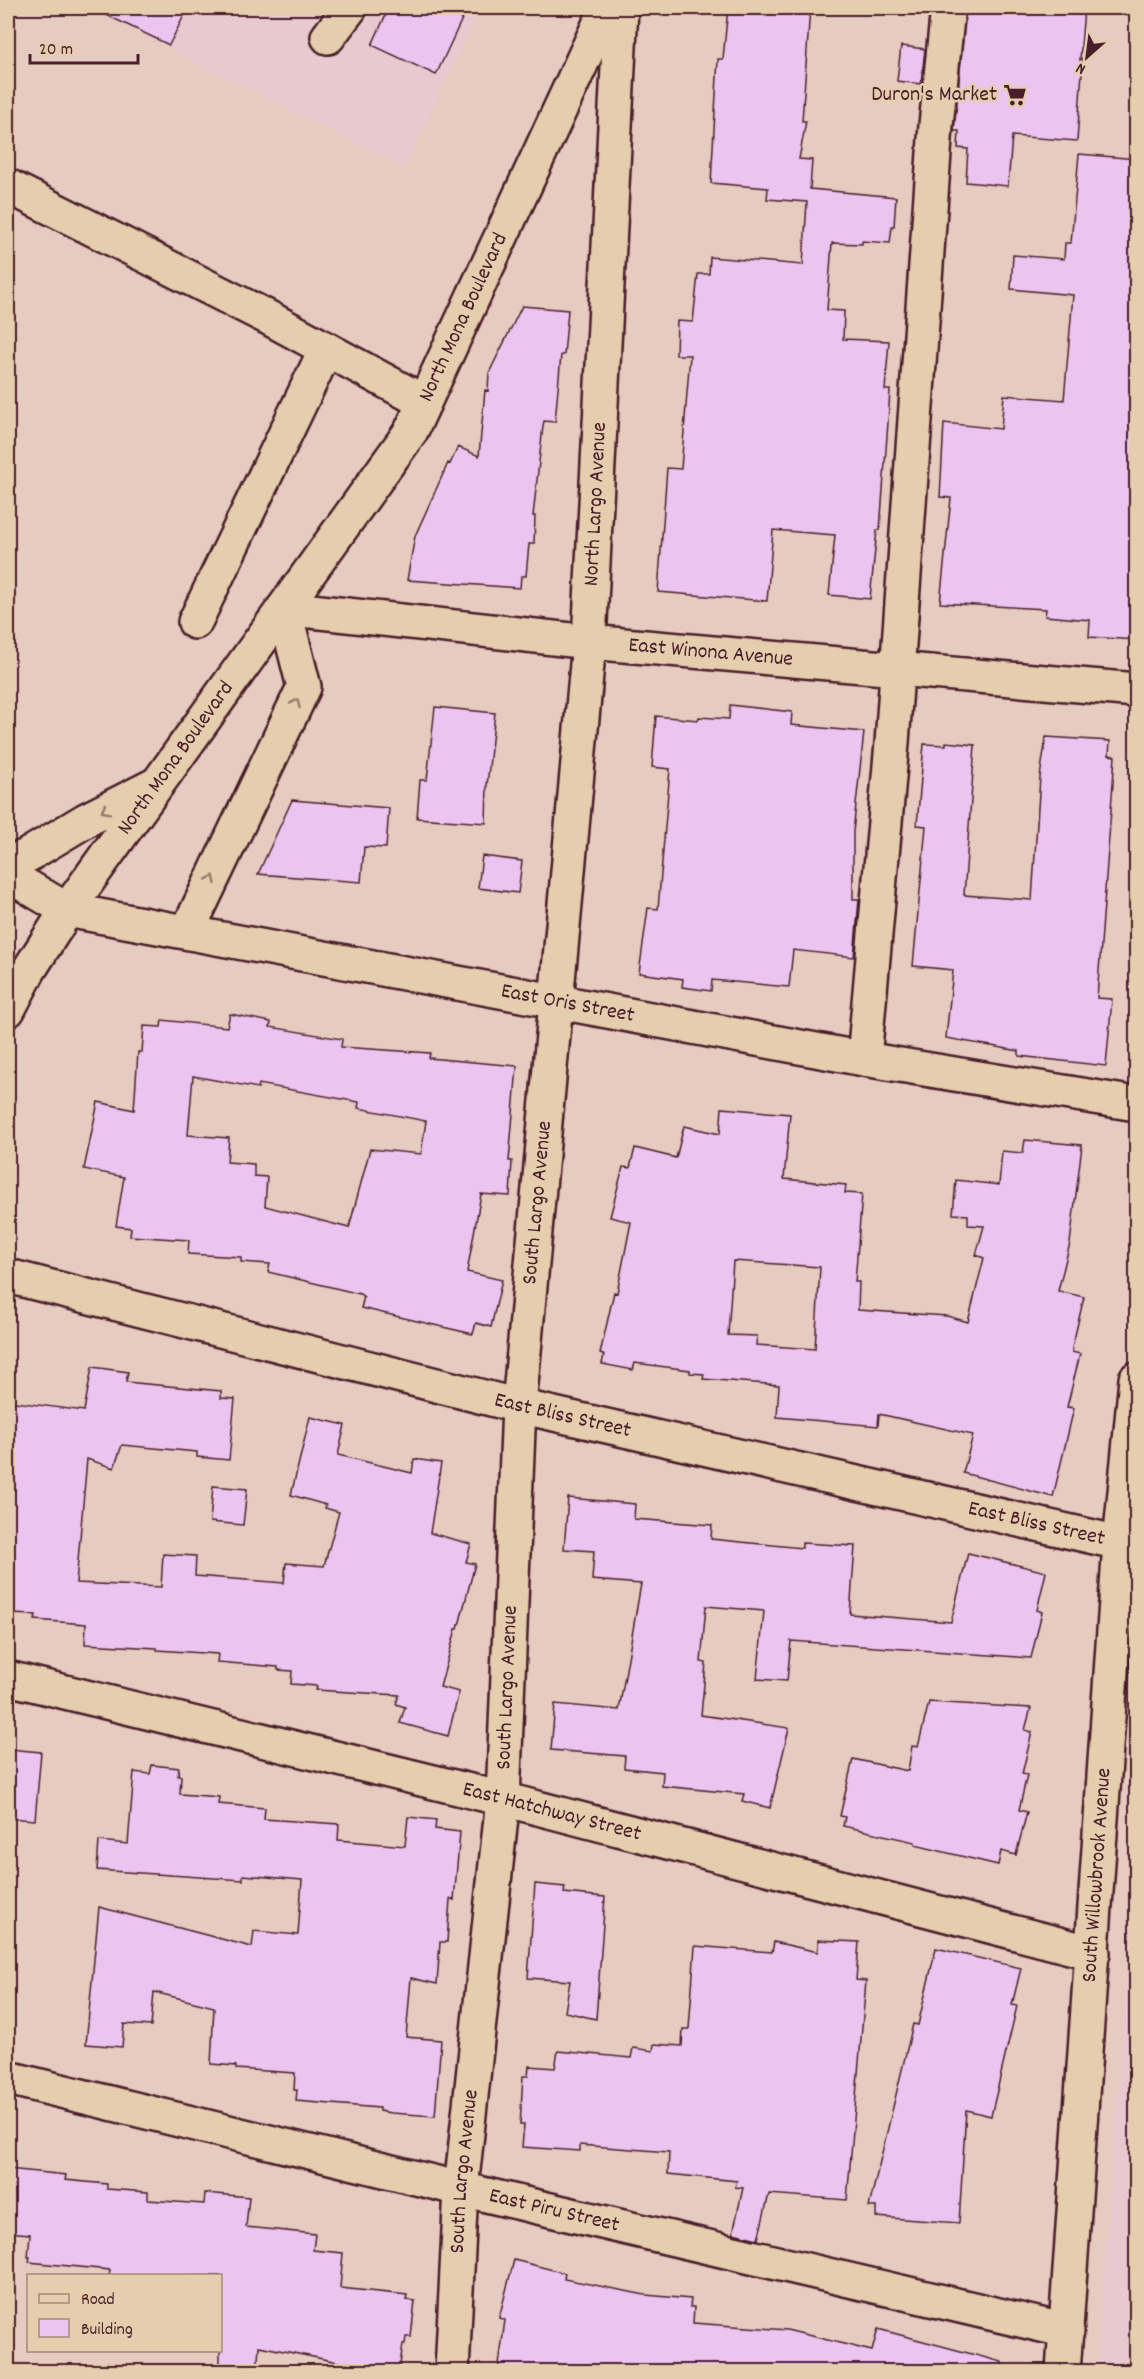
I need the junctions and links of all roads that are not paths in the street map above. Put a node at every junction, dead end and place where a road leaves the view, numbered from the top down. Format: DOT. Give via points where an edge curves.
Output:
graph roads {
  1 [pos="350,8"];
  2 [pos="607,8"];
  3 [pos="621,8"];
  4 [pos="948,8"];
  5 [pos="328,37"];
  6 [pos="8,186"];
  7 [pos="326,349"];
  8 [pos="424,402"];
  9 [pos="284,608"];
  10 [pos="195,622"];
  11 [pos="589,642"];
  12 [pos="897,669"];
  13 [pos="1137,690"];
  14 [pos="157,784"];
  15 [pos="8,864"];
  16 [pos="8,874"];
  17 [pos="67,910"];
  18 [pos="187,932"];
  19 [pos="555,1002"];
  20 [pos="8,1010"];
  21 [pos="864,1059"];
  22 [pos="1137,1104"];
  23 [pos="8,1276"];
  24 [pos="1137,1379"];
  25 [pos="519,1406"];
  26 [pos="1120,1543"];
  27 [pos="8,1678"];
  28 [pos="503,1799"];
  29 [pos="1093,1953"];
  30 [pos="8,2078"];
  31 [pos="461,2189"];
  32 [pos="1067,2331"];
  33 [pos="452,2372"];
  34 [pos="1063,2372"];
  1 -- 5 [label="street"];
  2 -- 8 [label="street, North Mona Boulevard"];
  3 -- 11 [label="street, North Largo Avenue"];
  4 -- 12 [label="street"];
  6 -- 7 [label="street"];
  7 -- 8 [label="street"];
  7 -- 10 [label="street"];
  8 -- 9 [label="street, North Mona Boulevard" via="411,431"];
  9 -- 11 [label="street, East Winona Avenue"];
  9 -- 14 [label="street, North Mona Boulevard"];
  18 -- 9 [label="street, one-way" via="304,687"];
  11 -- 12 [label="street, East Winona Avenue"];
  11 -- 19 [label="street, North Largo Avenue"];
  12 -- 13 [label="street, East Winona Avenue"];
  12 -- 21 [label="street"];
  14 -- 15 [label="street, one-way"];
  14 -- 17 [label="street, North Mona Boulevard"];
  16 -- 17 [label="street, East Oris Street"];
  17 -- 18 [label="street, East Oris Street"];
  17 -- 20 [label="street, North Mona Boulevard"];
  18 -- 19 [label="street, East Oris Street"];
  19 -- 21 [label="street, East Oris Street"];
  19 -- 25 [label="street, South Largo Avenue"];
  21 -- 22 [label="street, East Oris Street"];
  23 -- 25 [label="street, East Bliss Street"];
  24 -- 26 [label="street, South Willowbrook Avenue"];
  25 -- 26 [label="street, East Bliss Street"];
  25 -- 28 [label="street, South Largo Avenue"];
  26 -- 29 [label="street, South Willowbrook Avenue"];
  27 -- 28 [label="street, East Hatchway Street"];
  28 -- 29 [label="street, East Hatchway Street"];
  28 -- 31 [label="street, South Largo Avenue"];
  29 -- 32 [label="street, South Willowbrook Avenue"];
  30 -- 31 [label="street, East Piru Street"];
  31 -- 32 [label="street, East Piru Street"];
  31 -- 33 [label="street, South Largo Avenue"];
  32 -- 34 [label="street, South Willowbrook Avenue"];
}
